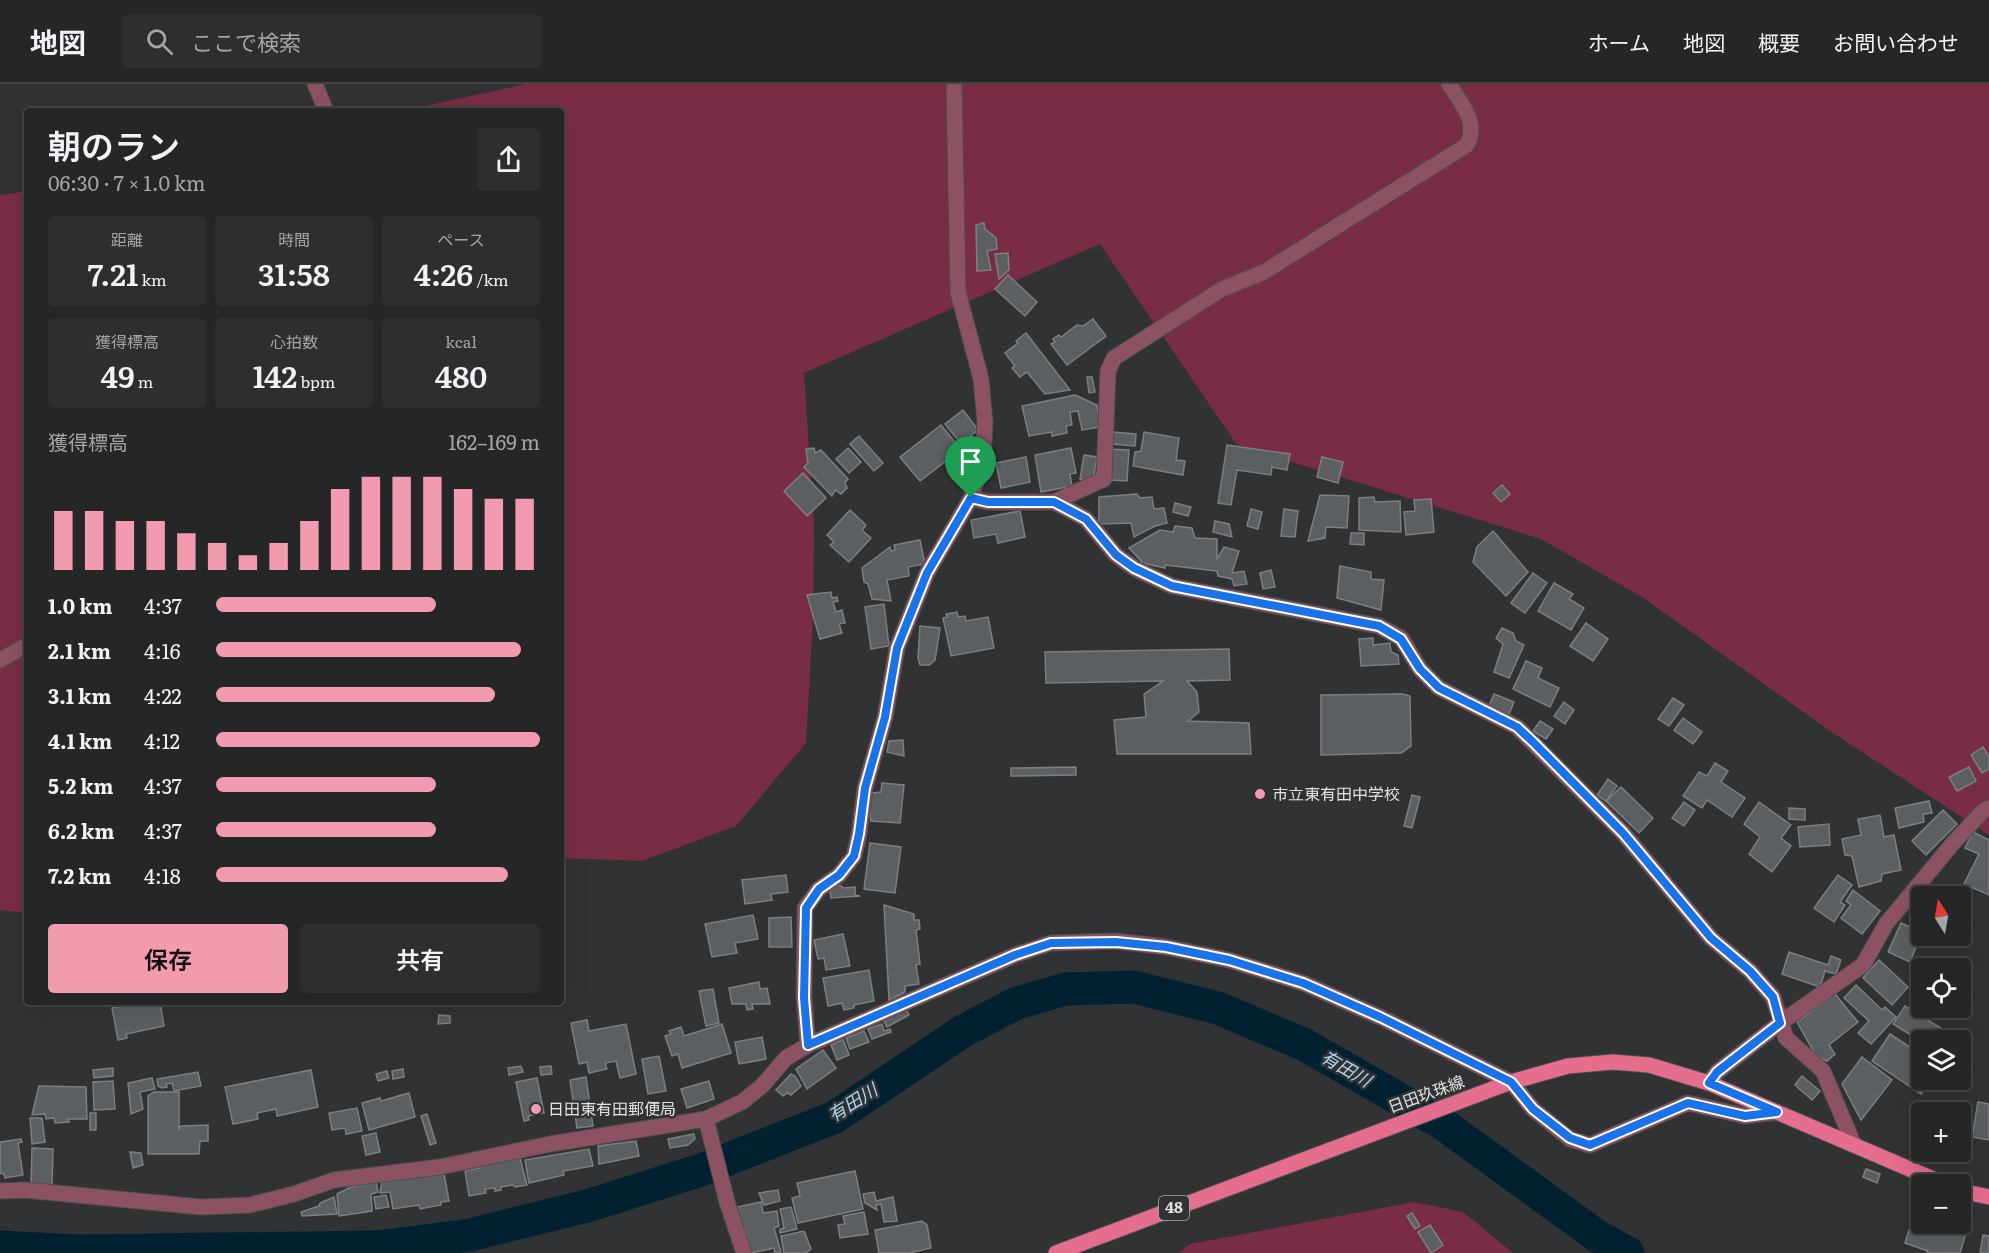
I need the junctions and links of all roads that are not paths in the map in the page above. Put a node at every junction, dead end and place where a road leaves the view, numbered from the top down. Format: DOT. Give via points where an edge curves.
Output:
graph roads {
  1 [pos="315,84"];
  2 [pos="954,84"];
  3 [pos="1449,84"];
  4 [pos="325,108"];
  5 [pos="971,498"];
  6 [pos="1054,502"];
  7 [pos="24,647"];
  8 [pos="0,660"];
  9 [pos="1989,808"];
  10 [pos="1780,1023"];
  11 [pos="808,1045"];
  12 [pos="1511,1082"];
  13 [pos="1709,1083"];
  14 [pos="1777,1112"];
  15 [pos="706,1119"];
  16 [pos="1854,1145"];
  17 [pos="1921,1174"];
  18 [pos="0,1191"];
  19 [pos="1971,1193"];
  20 [pos="1989,1197"];
  21 [pos="744,1253"];
  22 [pos="1056,1253"];
  1 -- 4 [label="street"];
  2 -- 5 [label="street" via="958,292 981,378 985,422 983,461"];
  3 -- 6 [label="street" via="1468,114 1472,136 1467,145 1264,272 1222,289 1114,358 1108,371 1104,479"];
  5 -- 6 [label="street" via="988,502"];
  5 -- 11 [label="street" via="927,573 897,648 854,856 839,875 819,889 806,908 804,998"];
  6 -- 10 [label="street" via="1086,519 1116,555 1134,568 1172,586 1379,626 1401,639 1420,669 1439,688 1517,727 1623,833 1711,938 1773,997"];
  7 -- 8 [label="street"];
  9 -- 10 [label="street" via="1954,842 1886,924 1863,965"];
  10 -- 13 [label="street" via="1717,1072"];
  10 -- 16 [label="street" via="1786,1038 1823,1071"];
  11 -- 12 [label="street" via="1015,955 1051,943 1116,942 1229,960 1303,983"];
  11 -- 15 [label="street" via="786,1058 742,1102"];
  12 -- 13 [label="main road, 日田玖珠線 / 48" via="1568,1066 1613,1062 1649,1065"];
  12 -- 14 [label="street" via="1533,1109 1560,1131 1590,1145 1688,1103 1745,1116"];
  12 -- 22 [label="main road, 日田玖珠線 / 48"];
  13 -- 14 [label="main road, 日田玖珠線 / 48"];
  14 -- 16 [label="main road, 日田玖珠線 / 48"];
  15 -- 18 [label="street" via="550,1144 440,1167 334,1180 250,1205 201,1207"];
  15 -- 21 [label="street"];
  16 -- 17 [label="main road, 日田玖珠線 / 48"];
  19 -- 20 [label="main road"];
}
